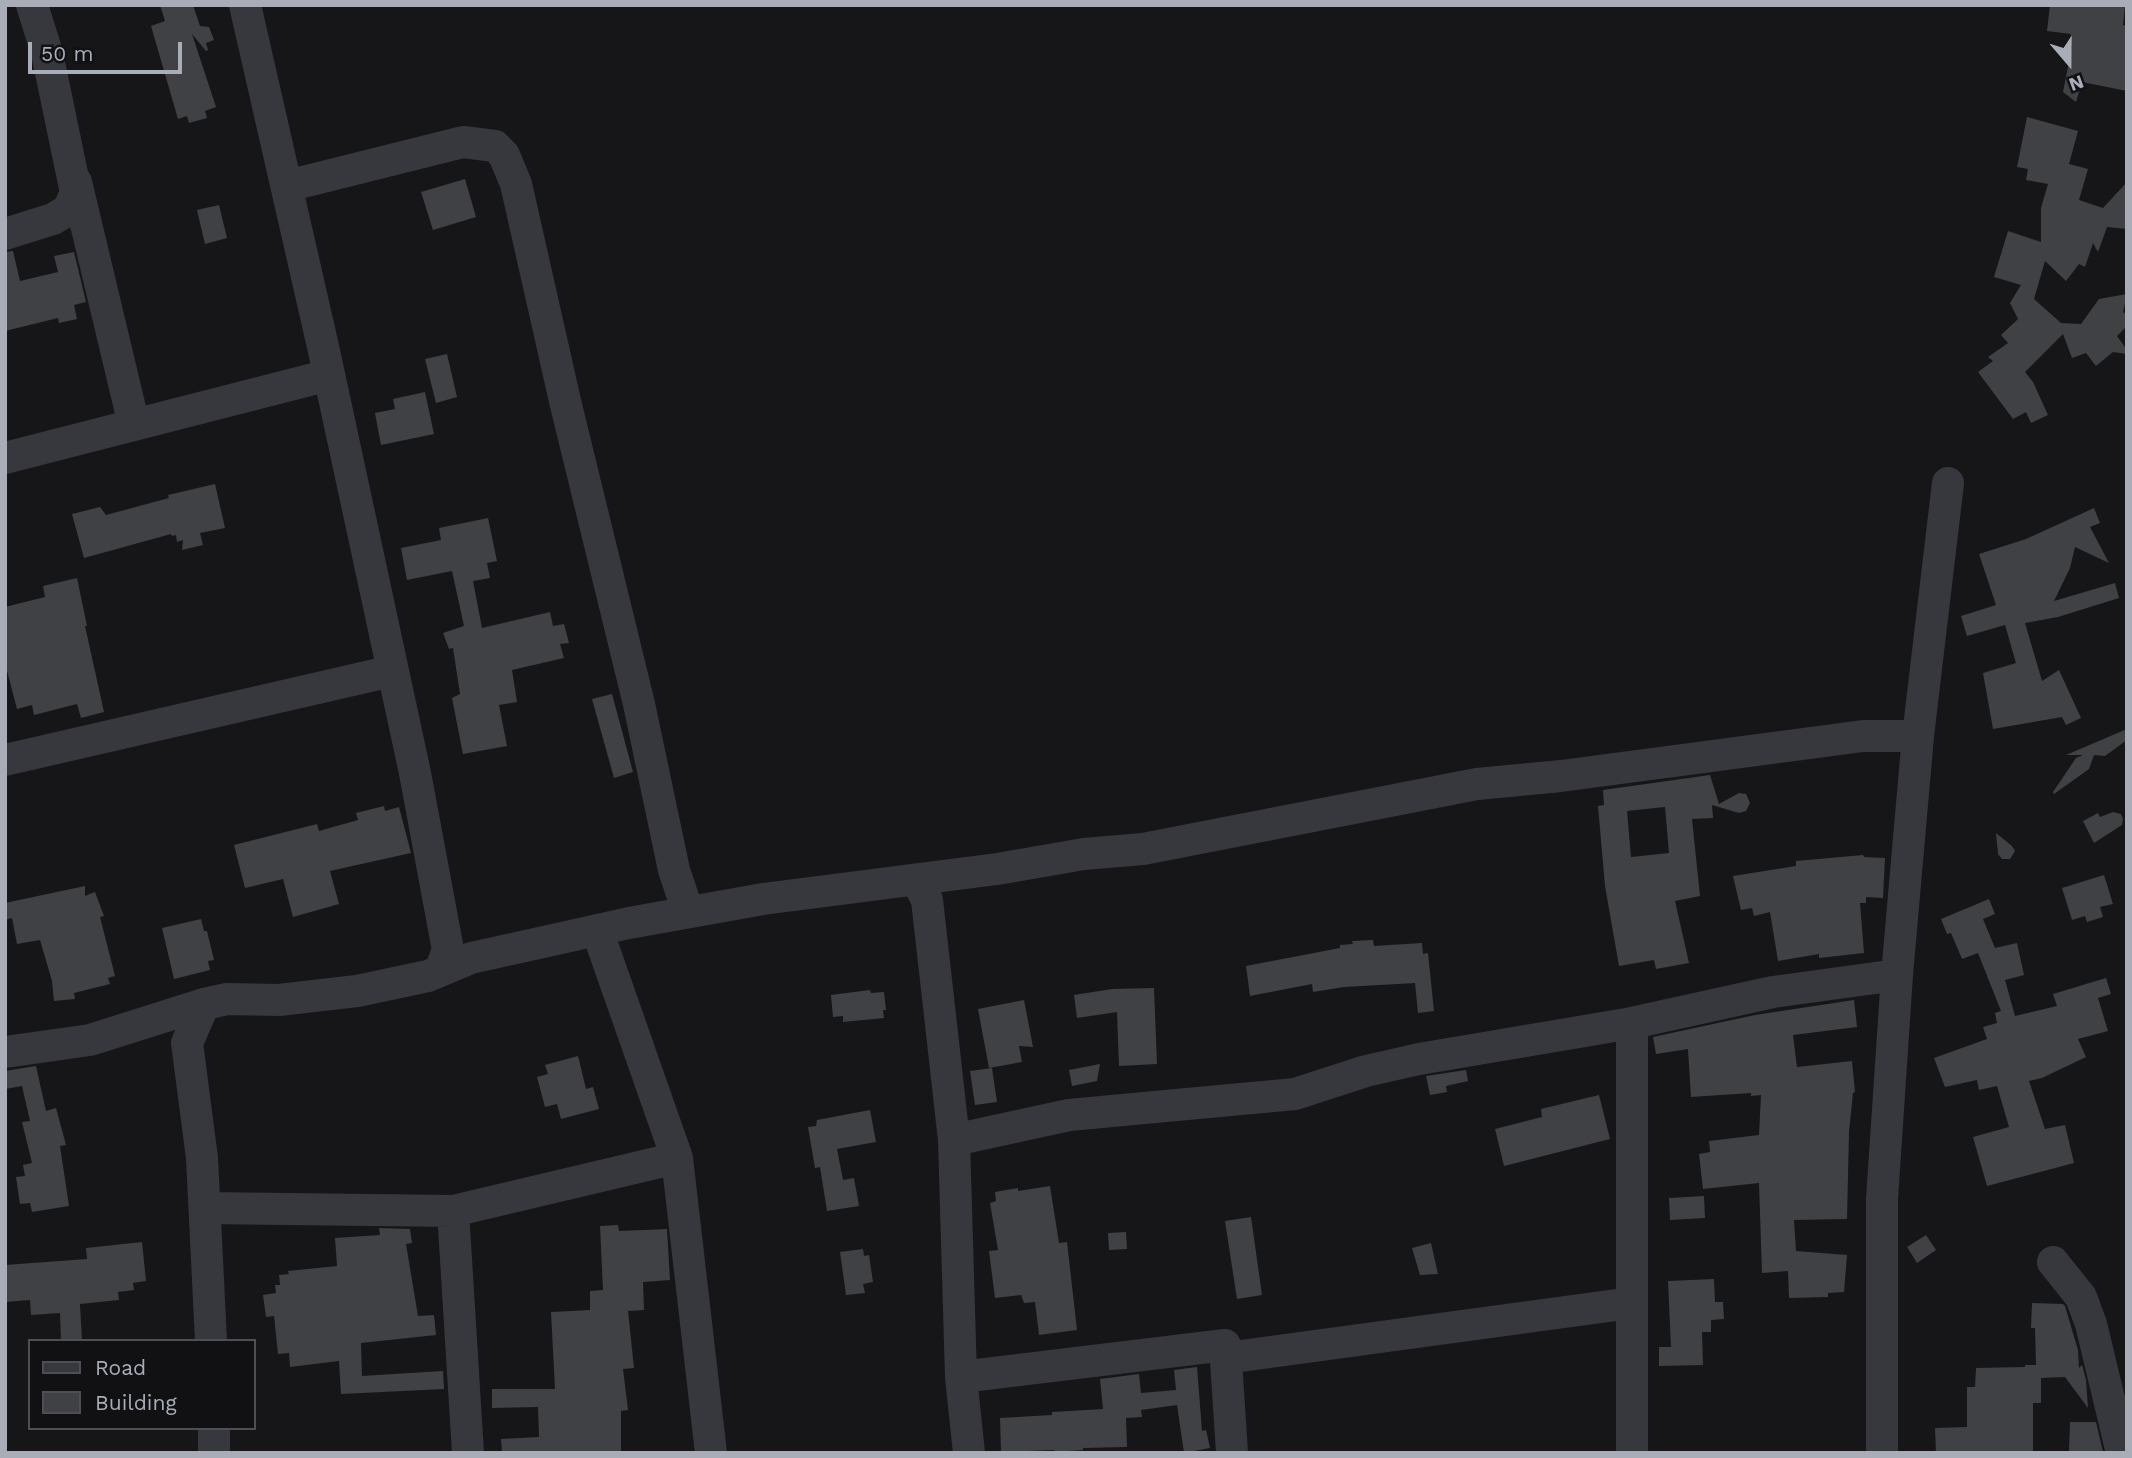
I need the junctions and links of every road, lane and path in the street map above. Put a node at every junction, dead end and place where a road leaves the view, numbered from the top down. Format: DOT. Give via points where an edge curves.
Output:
graph roads {
  1 [pos="32,5"];
  2 [pos="245,5"];
  3 [pos="75,181"];
  4 [pos="287,186"];
  5 [pos="5,234"];
  6 [pos="329,375"];
  7 [pos="134,425"];
  8 [pos="5,458"];
  9 [pos="1948,483"];
  10 [pos="392,671"];
  11 [pos="1918,736"];
  12 [pos="5,760"];
  13 [pos="918,880"];
  14 [pos="688,912"];
  15 [pos="597,930"];
  16 [pos="453,959"];
  17 [pos="1897,975"];
  18 [pos="204,1004"];
  19 [pos="162,1018"];
  20 [pos="1632,1023"];
  21 [pos="187,1043"];
  22 [pos="5,1052"];
  23 [pos="954,1140"];
  24 [pos="677,1158"];
  25 [pos="205,1208"];
  26 [pos="453,1211"];
  27 [pos="2053,1262"];
  28 [pos="1632,1303"];
  29 [pos="212,1339"];
  30 [pos="1226,1358"];
  31 [pos="961,1377"];
  32 [pos="214,1430"];
  33 [pos="214,1453"];
  34 [pos="468,1453"];
  35 [pos="711,1453"];
  36 [pos="968,1453"];
  37 [pos="1232,1453"];
  38 [pos="1632,1453"];
  39 [pos="1882,1453"];
  40 [pos="2122,1453"];
  1 -- 3 [label="street"];
  2 -- 4 [label="street"];
  3 -- 5 [label="street" via="76,193 68,210"];
  3 -- 7 [label="street"];
  4 -- 6 [label="street"];
  4 -- 14 [label="street" via="463,142 495,146 504,155 516,184 674,870"];
  6 -- 7 [label="street"];
  6 -- 10 [label="street"];
  7 -- 8 [label="street"];
  9 -- 11 [label="street"];
  10 -- 12 [label="street"];
  10 -- 16 [label="street"];
  11 -- 13 [label="street" via="1863,736 1477,784 1143,849"];
  11 -- 17 [label="street"];
  13 -- 14 [label="street"];
  13 -- 23 [label="street" via="927,900"];
  14 -- 15 [label="street"];
  15 -- 16 [label="street"];
  15 -- 24 [label="street"];
  16 -- 18 [label="street" via="413,980 357,991"];
  17 -- 20 [label="street" via="1773,992"];
  17 -- 39 [label="street" via="1882,1199"];
  18 -- 19 [label="street"];
  18 -- 21 [label="street"];
  19 -- 21 [label="street"];
  19 -- 22 [label="street" via="90,1040"];
  20 -- 23 [label="street" via="1419,1059 1295,1094 1069,1115"];
  20 -- 28 [label="street"];
  21 -- 25 [label="street"];
  23 -- 31 [label="street"];
  24 -- 26 [label="street"];
  24 -- 35 [label="street"];
  25 -- 26 [label="street"];
  25 -- 29 [label="street"];
  26 -- 34 [label="street"];
  27 -- 40 [label="street" via="2081,1297 2091,1324"];
  28 -- 30 [label="street"];
  28 -- 38 [label="street"];
  30 -- 31 [label="street" via="1226,1345"];
  30 -- 37 [label="street"];
  31 -- 36 [label="street"];
  32 -- 33 [label="street"];
}
